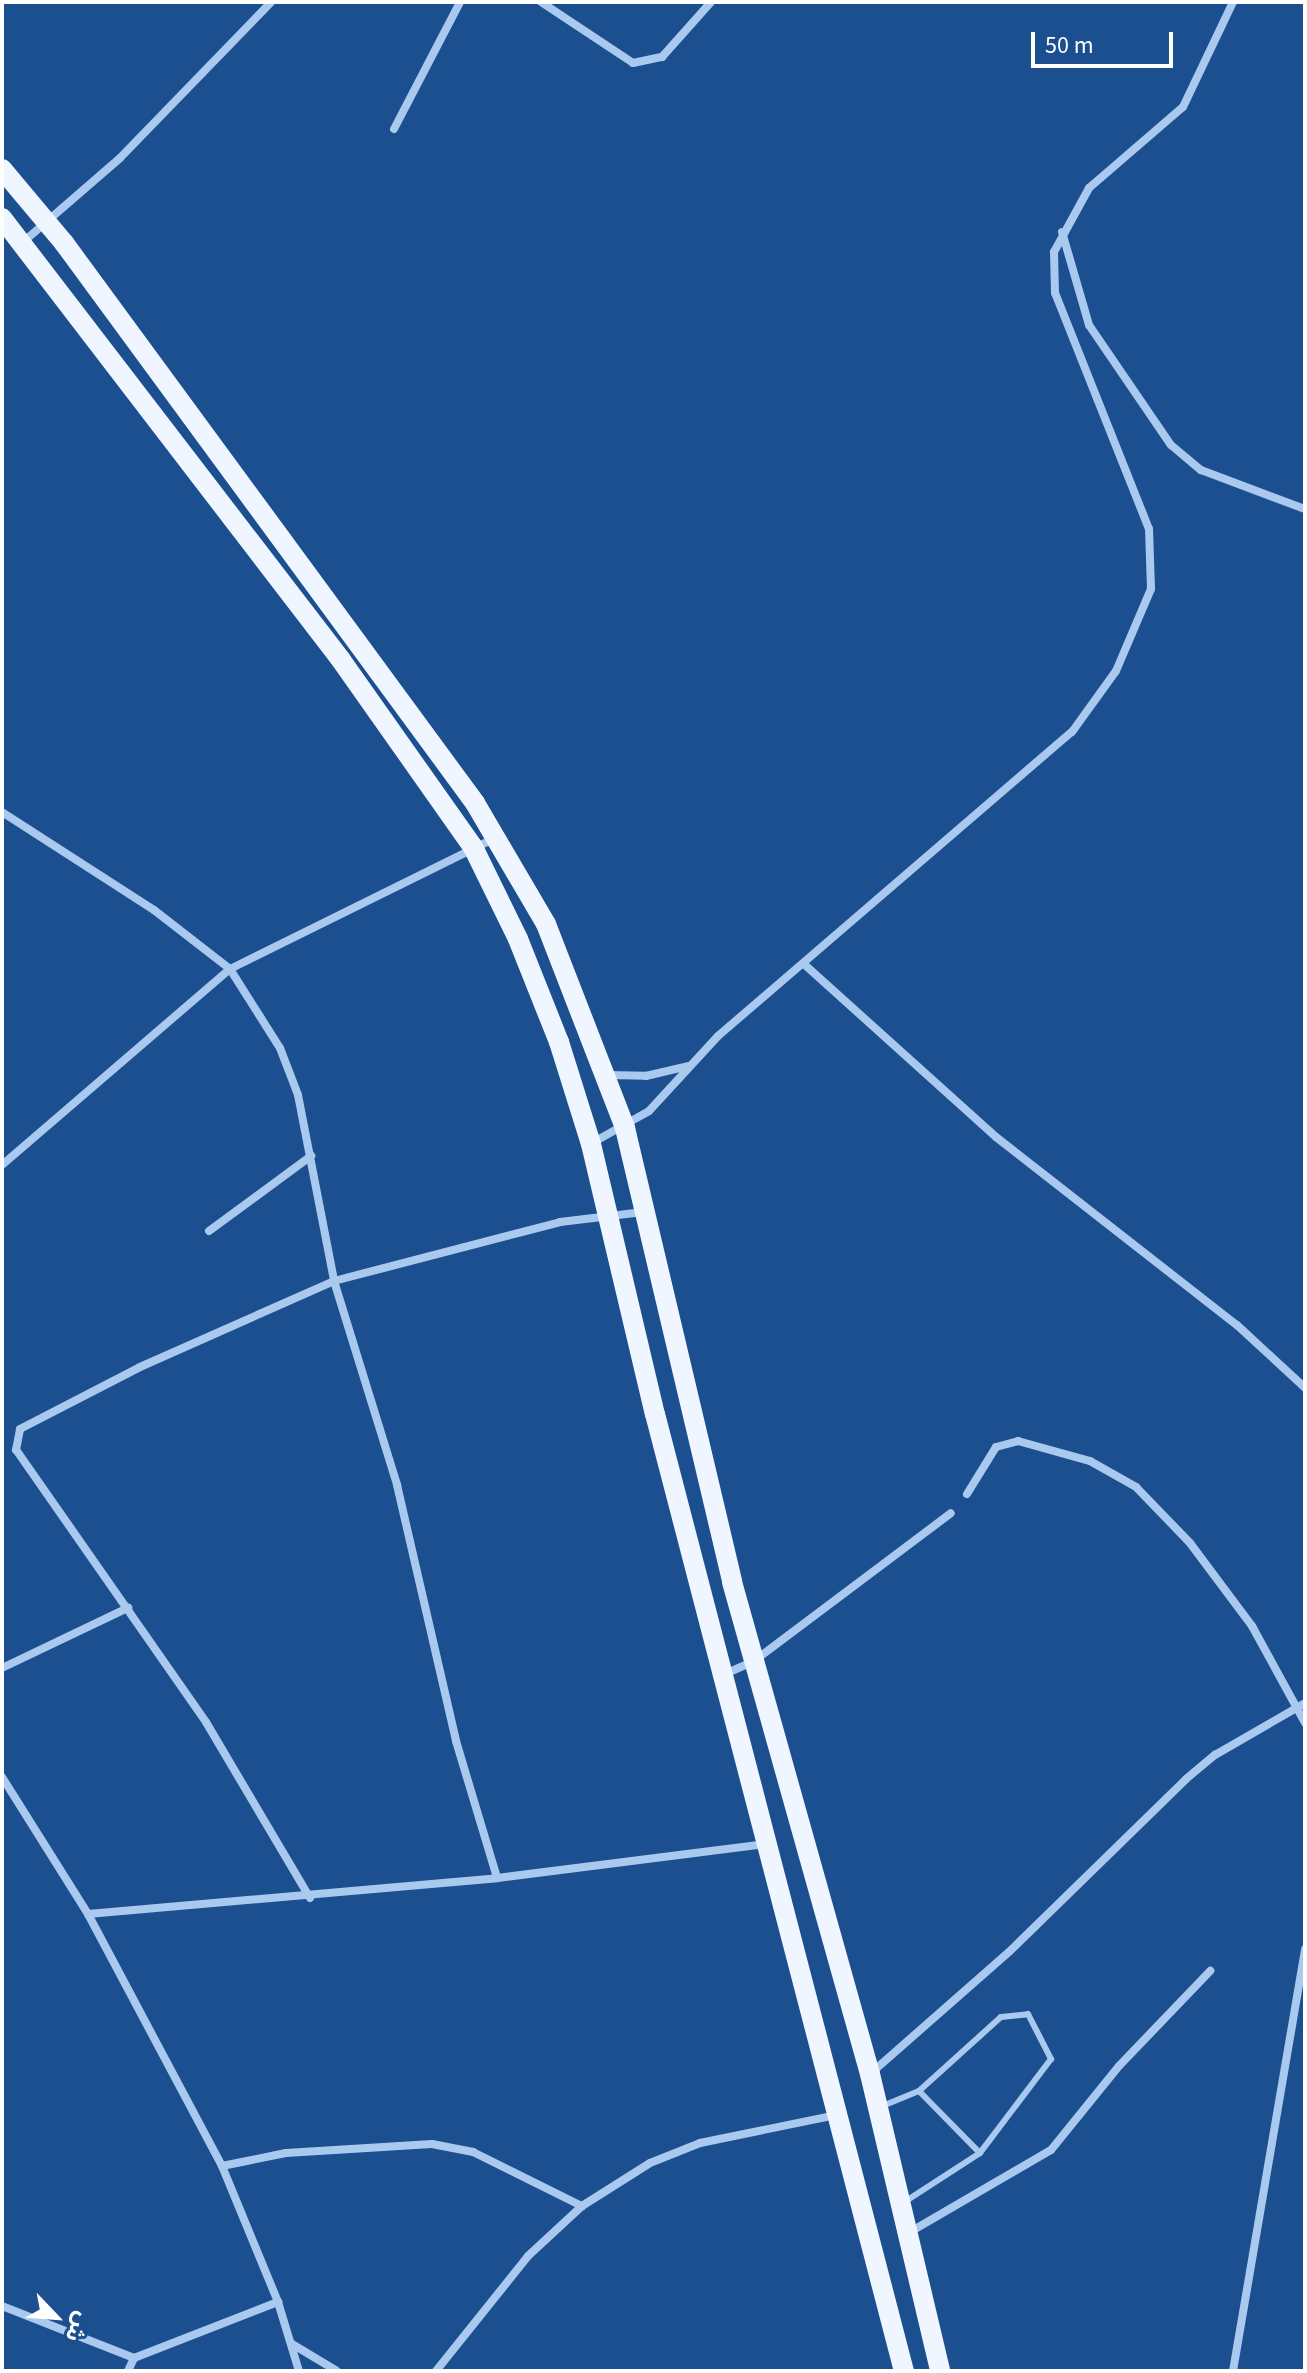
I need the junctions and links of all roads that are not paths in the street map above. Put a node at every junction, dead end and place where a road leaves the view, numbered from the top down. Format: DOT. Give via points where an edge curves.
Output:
graph roads {
  1 [pos="271,2"];
  2 [pos="460,2"];
  3 [pos="541,2"];
  4 [pos="711,2"];
  5 [pos="1233,2"];
  6 [pos="394,129"];
  7 [pos="2,169"];
  8 [pos="2,218"];
  9 [pos="46,223"];
  10 [pos="1062,232"];
  11 [pos="22,244"];
  12 [pos="1305,509"];
  13 [pos="2,812"];
  14 [pos="495,838"];
  15 [pos="473,847"];
  16 [pos="805,965"];
  17 [pos="230,969"];
  18 [pos="689,1066"];
  19 [pos="605,1075"];
  20 [pos="625,1128"];
  21 [pos="591,1144"];
  22 [pos="311,1156"];
  23 [pos="2,1165"];
  24 [pos="645,1212"];
  25 [pos="610,1217"];
  26 [pos="209,1231"];
  27 [pos="334,1281"];
  28 [pos="1305,1388"];
  29 [pos="967,1494"];
  30 [pos="951,1513"];
  31 [pos="128,1608"];
  32 [pos="754,1661"];
  33 [pos="2,1668"];
  34 [pos="724,1674"];
  35 [pos="1302,1704"];
  36 [pos="1305,1723"];
  37 [pos="2,1777"];
  38 [pos="770,1843"];
  39 [pos="497,1878"];
  40 [pos="310,1898"];
  41 [pos="88,1914"];
  42 [pos="1305,1949"];
  43 [pos="1210,1971"];
  44 [pos="870,2074"];
  45 [pos="919,2091"];
  46 [pos="877,2108"];
  47 [pos="839,2115"];
  48 [pos="980,2153"];
  49 [pos="222,2166"];
  50 [pos="900,2205"];
  51 [pos="582,2206"];
  52 [pos="909,2233"];
  53 [pos="278,2302"];
  54 [pos="2,2306"];
  55 [pos="292,2344"];
  56 [pos="134,2358"];
  57 [pos="128,2371"];
  58 [pos="299,2371"];
  59 [pos="337,2371"];
  60 [pos="436,2371"];
  61 [pos="904,2371"];
  62 [pos="940,2371"];
  63 [pos="1233,2371"];
  1 -- 9 [label="street" via="120,158"];
  2 -- 6 [label="street"];
  3 -- 4 [label="street" via="622,59 640,63 672,48"];
  5 -- 10 [label="street" via="1183,107 1089,188"];
  7 -- 9 [label="main road"];
  8 -- 11 [label="main road"];
  9 -- 11 [label="street"];
  9 -- 14 [label="main road" via="280,535"];
  10 -- 12 [label="street" via="1089,325 1171,445 1201,470"];
  10 -- 16 [label="street" via="1054,252 1055,293 1149,529 1152,574 1142,615 1087,716"];
  11 -- 15 [label="main road" via="285,583"];
  13 -- 17 [label="street" via="154,910"];
  14 -- 15 [label="street"];
  14 -- 19 [label="main road" via="546,924"];
  15 -- 17 [label="street"];
  15 -- 21 [label="main road" via="559,1042"];
  16 -- 18 [label="street"];
  16 -- 28 [label="street" via="1007,1146 1237,1325"];
  17 -- 22 [label="street" via="280,1048 298,1095"];
  17 -- 23 [label="street"];
  18 -- 19 [label="street" via="646,1076"];
  18 -- 20 [label="street" via="649,1111"];
  19 -- 20 [label="main road"];
  20 -- 21 [label="street"];
  20 -- 24 [label="main road"];
  21 -- 25 [label="main road"];
  22 -- 26 [label="street"];
  22 -- 27 [label="street"];
  24 -- 25 [label="street"];
  24 -- 32 [label="main road" via="686,1398"];
  25 -- 27 [label="street" via="560,1222"];
  25 -- 34 [label="main road" via="655,1414"];
  27 -- 31 [label="street" via="140,1367 20,1429 16,1450"];
  27 -- 39 [label="street" via="401,1498 456,1741"];
  29 -- 35 [label="street" via="986,1458 1006,1442 1051,1446 1123,1479 1190,1543"];
  30 -- 32 [label="street"];
  31 -- 33 [label="street"];
  31 -- 40 [label="street" via="214,1735"];
  32 -- 34 [label="street"];
  32 -- 44 [label="main road"];
  34 -- 38 [label="main road"];
  35 -- 36 [label="street"];
  35 -- 44 [label="street" via="1215,1755 1186,1779 1010,1951"];
  37 -- 41 [label="street"];
  38 -- 39 [label="street"];
  38 -- 47 [label="main road"];
  39 -- 40 [label="street"];
  40 -- 41 [label="street"];
  41 -- 49 [label="street"];
  42 -- 63 [label="street"];
  43 -- 52 [label="street" via="1119,2066 1051,2150"];
  44 -- 46 [label="main road"];
  45 -- 46 [label="lane"];
  45 -- 48 [label="lane"];
  45 -- 48 [label="lane" via="1001,2017 1028,2014 1051,2059"];
  46 -- 50 [label="main road"];
  47 -- 51 [label="street" via="700,2143 650,2163"];
  47 -- 61 [label="main road"];
  48 -- 50 [label="lane"];
  49 -- 51 [label="street" via="286,2153 432,2144 473,2152"];
  49 -- 53 [label="street"];
  50 -- 52 [label="main road"];
  51 -- 60 [label="street" via="520,2265"];
  52 -- 62 [label="main road"];
  53 -- 55 [label="street"];
  53 -- 56 [label="street"];
  54 -- 56 [label="street"];
  55 -- 58 [label="street"];
  55 -- 59 [label="street"];
  56 -- 57 [label="street"];
}
